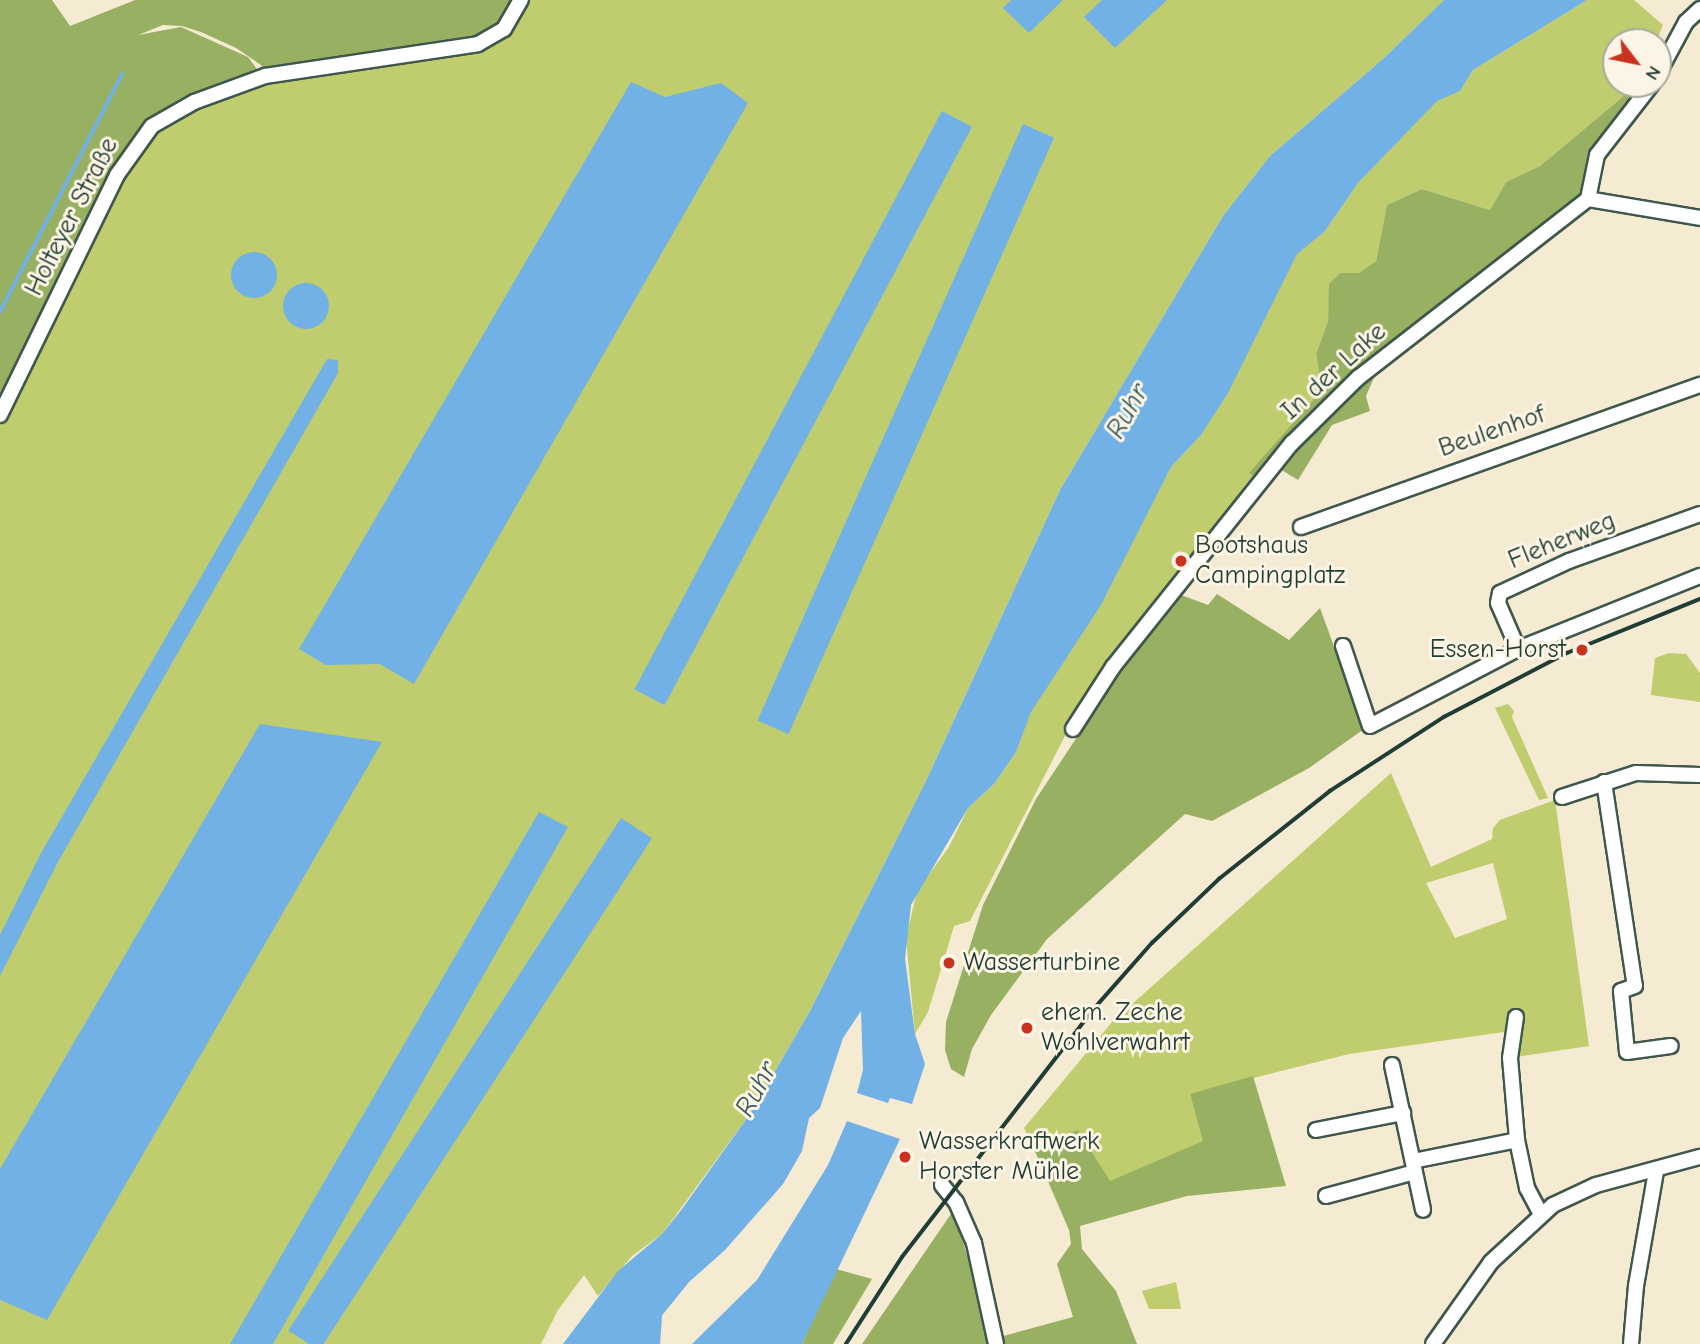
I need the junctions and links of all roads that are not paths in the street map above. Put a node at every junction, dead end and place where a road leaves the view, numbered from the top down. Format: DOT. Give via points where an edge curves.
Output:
graph roads {
  1 [pos="521,0"];
  2 [pos="1700,9"];
  3 [pos="1672,48"];
  4 [pos="1641,98"];
  5 [pos="1589,193"];
  6 [pos="1700,218"];
  7 [pos="1700,385"];
  8 [pos="0,415"];
  9 [pos="1700,514"];
  10 [pos="1301,527"];
  11 [pos="1700,576"];
  12 [pos="1343,646"];
  13 [pos="1518,649"];
  14 [pos="1073,729"];
  15 [pos="1700,775"];
  16 [pos="1604,782"];
  17 [pos="1562,797"];
  18 [pos="1516,1017"];
  19 [pos="1671,1046"];
  20 [pos="1392,1065"];
  21 [pos="1404,1113"];
  22 [pos="1315,1130"];
  23 [pos="1517,1140"];
  24 [pos="1700,1157"];
  25 [pos="1414,1166"];
  26 [pos="1656,1171"];
  27 [pos="942,1185"];
  28 [pos="1326,1196"];
  29 [pos="1423,1210"];
  30 [pos="1541,1214"];
  31 [pos="996,1344"];
  32 [pos="1433,1344"];
  33 [pos="1632,1344"];
  1 -- 8 [label="street, Holteyer Straße" via="514,18 478,44 265,76 194,102 152,126 117,175"];
  2 -- 3 [label="street" via="1686,22"];
  4 -- 5 [label="street" via="1597,155"];
  5 -- 6 [label="street"];
  5 -- 14 [label="street, In der Lake" via="1398,345 1292,443 1113,667"];
  7 -- 10 [label="street, Beulenhof"];
  9 -- 13 [label="street, Fleherweg" via="1569,561 1502,592 1498,603"];
  11 -- 13 [label="street"];
  12 -- 13 [label="street" via="1370,726"];
  15 -- 16 [label="street" via="1636,773"];
  16 -- 17 [label="street"];
  16 -- 19 [label="street" via="1635,986 1621,991 1627,1052"];
  18 -- 23 [label="street" via="1510,1058"];
  20 -- 21 [label="street"];
  21 -- 22 [label="street"];
  21 -- 25 [label="street"];
  23 -- 25 [label="street"];
  23 -- 30 [label="street" via="1527,1188"];
  24 -- 26 [label="street"];
  25 -- 28 [label="street"];
  25 -- 29 [label="street"];
  26 -- 30 [label="street" via="1596,1185"];
  26 -- 33 [label="street" via="1636,1286"];
  27 -- 31 [label="street" via="956,1202 974,1243"];
  30 -- 32 [label="street" via="1484,1270"];
}
